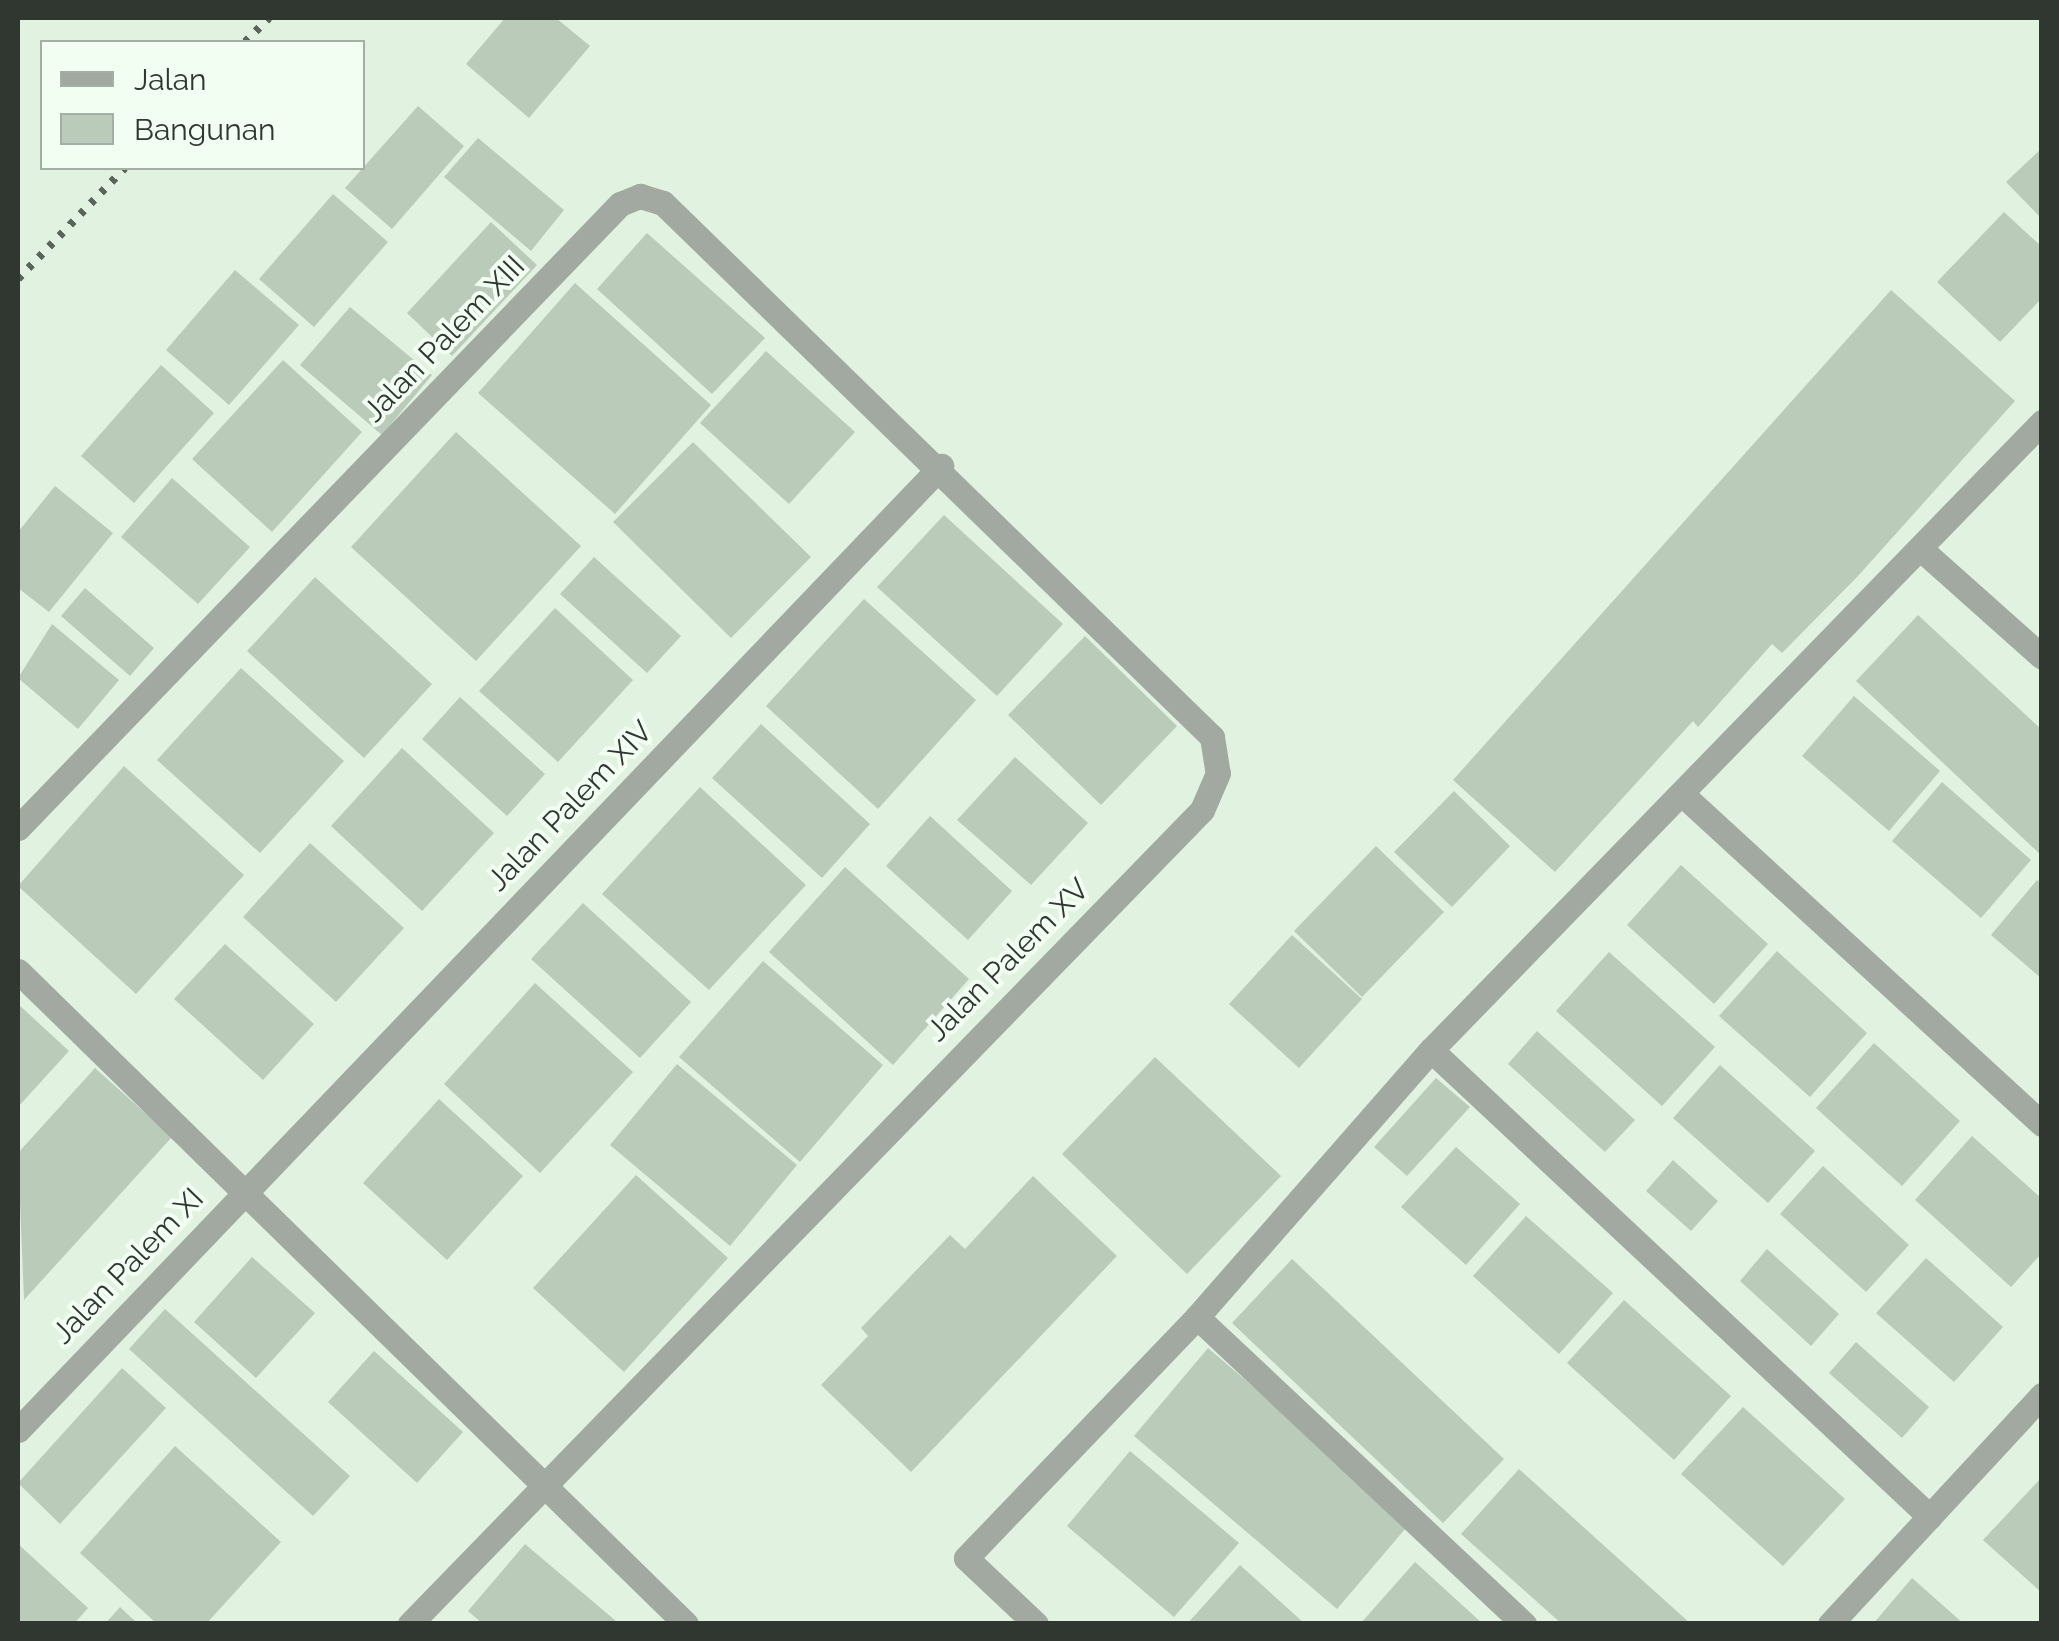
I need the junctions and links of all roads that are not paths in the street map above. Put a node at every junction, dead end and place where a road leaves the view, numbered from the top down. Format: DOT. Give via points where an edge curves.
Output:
graph roads {
  1 [pos="2042,422"];
  2 [pos="941,466"];
  3 [pos="1922,551"];
  4 [pos="2042,657"];
  5 [pos="1684,796"];
  6 [pos="18,828"];
  7 [pos="18,971"];
  8 [pos="1431,1050"];
  9 [pos="2042,1124"];
  10 [pos="245,1191"];
  11 [pos="1196,1317"];
  12 [pos="2042,1396"];
  13 [pos="18,1430"];
  14 [pos="540,1486"];
  15 [pos="1930,1518"];
  16 [pos="410,1624"];
  17 [pos="686,1624"];
  18 [pos="1036,1624"];
  19 [pos="1524,1624"];
  20 [pos="1830,1624"];
  1 -- 3 [label="street"];
  2 -- 6 [label="street, Jalan Palem XIII" via="663,203 640,196 620,204"];
  2 -- 10 [label="street, Jalan Palem XIV"];
  2 -- 14 [label="street, Jalan Palem XV" via="1212,737 1218,773 1202,810"];
  3 -- 4 [label="street"];
  3 -- 5 [label="street"];
  5 -- 8 [label="street"];
  5 -- 9 [label="street"];
  7 -- 10 [label="street"];
  8 -- 11 [label="street"];
  8 -- 15 [label="street"];
  10 -- 13 [label="street, Jalan Palem XI"];
  10 -- 14 [label="street"];
  11 -- 18 [label="street" via="966,1558"];
  11 -- 19 [label="street"];
  12 -- 15 [label="street"];
  14 -- 16 [label="street, Jalan Palem XV"];
  14 -- 17 [label="street"];
  15 -- 20 [label="street"];
}
